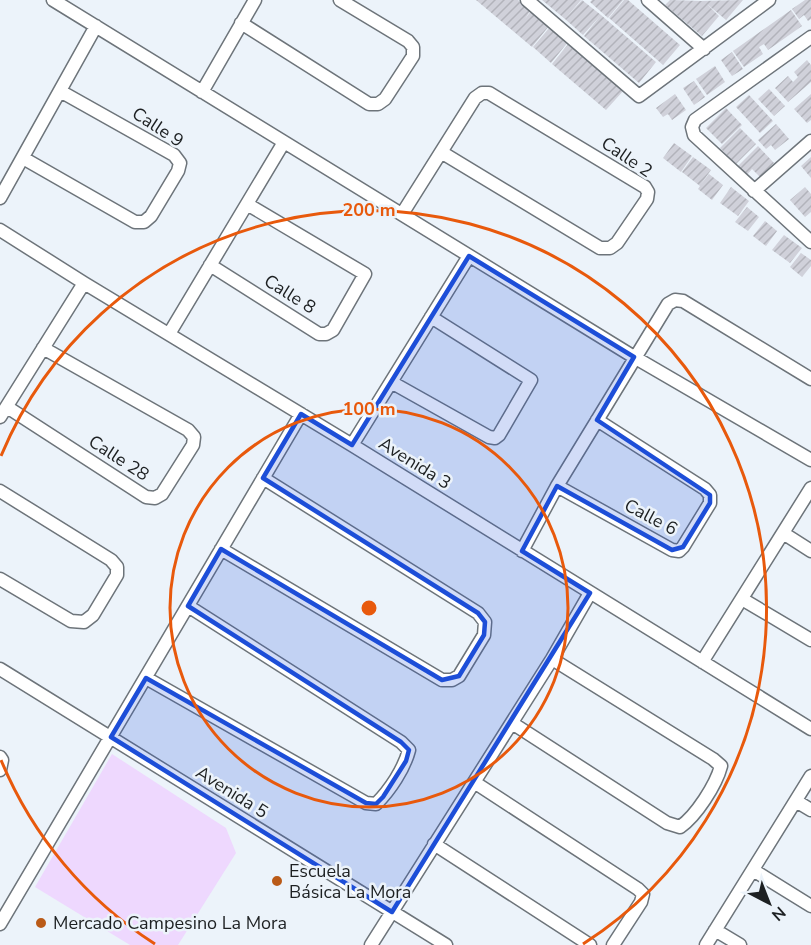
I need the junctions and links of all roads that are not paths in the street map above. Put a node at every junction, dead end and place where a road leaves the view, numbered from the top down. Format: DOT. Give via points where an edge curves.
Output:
graph roads {
  1 [pos="53,0"];
  2 [pos="255,0"];
  3 [pos="339,0"];
  4 [pos="527,0"];
  5 [pos="648,0"];
  6 [pos="765,1"];
  7 [pos="241,23"];
  8 [pos="96,26"];
  9 [pos="811,37"];
  10 [pos="704,48"];
  11 [pos="60,91"];
  12 [pos="202,92"];
  13 [pos="811,141"];
  14 [pos="284,142"];
  15 [pos="441,152"];
  16 [pos="22,158"];
  17 [pos="754,191"];
  18 [pos="0,198"];
  19 [pos="247,204"];
  20 [pos="402,214"];
  21 [pos="0,230"];
  22 [pos="811,242"];
  23 [pos="469,256"];
  24 [pos="210,265"];
  25 [pos="84,283"];
  26 [pos="431,317"];
  27 [pos="169,334"];
  28 [pos="43,348"];
  29 [pos="634,357"];
  30 [pos="811,379"];
  31 [pos="391,382"];
  32 [pos="3,412"];
  33 [pos="301,414"];
  34 [pos="597,420"];
  35 [pos="352,445"];
  36 [pos="811,460"];
  37 [pos="263,478"];
  38 [pos="557,486"];
  39 [pos="811,488"];
  40 [pos="0,491"];
  41 [pos="783,533"];
  42 [pos="221,549"];
  43 [pos="522,550"];
  44 [pos="811,551"];
  45 [pos="0,579"];
  46 [pos="590,593"];
  47 [pos="742,598"];
  48 [pos="188,606"];
  49 [pos="811,640"];
  50 [pos="552,659"];
  51 [pos="702,662"];
  52 [pos="0,669"];
  53 [pos="146,678"];
  54 [pos="512,723"];
  55 [pos="811,729"];
  56 [pos="111,737"];
  57 [pos="0,757"];
  58 [pos="0,770"];
  59 [pos="811,776"];
  60 [pos="474,782"];
  61 [pos="796,801"];
  62 [pos="811,810"];
  63 [pos="434,844"];
  64 [pos="753,870"];
  65 [pos="811,906"];
  66 [pos="392,912"];
  67 [pos="0,924"];
  68 [pos="715,930"];
  69 [pos="371,945"];
  70 [pos="446,945"];
  71 [pos="590,945"];
  72 [pos="613,945"];
  73 [pos="706,945"];
  74 [pos="740,945"];
  1 -- 8 [label="street"];
  2 -- 7 [label="street"];
  3 -- 7 [label="street" via="413,47 412,56 378,104 369,104"];
  4 -- 10 [label="street" via="639,96"];
  5 -- 10 [label="street"];
  6 -- 10 [label="street"];
  7 -- 12 [label="street"];
  8 -- 11 [label="street"];
  8 -- 12 [label="street"];
  9 -- 17 [label="street" via="695,120 692,127 694,135"];
  11 -- 16 [label="street"];
  11 -- 16 [label="street, Calle 9" via="174,154 180,163 178,171 151,216 144,222 135,222"];
  12 -- 14 [label="street"];
  13 -- 17 [label="street"];
  14 -- 19 [label="street"];
  14 -- 20 [label="street"];
  15 -- 15 [label="street, Calle 2" via="475,98 489,93 645,187 647,199 618,243 600,248"];
  15 -- 20 [label="street"];
  16 -- 18 [label="street"];
  17 -- 22 [label="street"];
  19 -- 24 [label="street"];
  19 -- 24 [label="street, Calle 8" via="365,274 333,330 319,334"];
  20 -- 23 [label="street"];
  21 -- 25 [label="street, Avenida 3"];
  23 -- 26 [label="street"];
  23 -- 29 [label="street"];
  24 -- 27 [label="street"];
  25 -- 27 [label="street, Avenida 3"];
  25 -- 28 [label="street"];
  26 -- 31 [label="street"];
  26 -- 31 [label="street" via="531,380 499,435 489,437"];
  27 -- 33 [label="street, Avenida 3"];
  28 -- 32 [label="street"];
  28 -- 32 [label="street, Calle 28" via="188,430 194,437 193,445 162,494 146,497"];
  29 -- 30 [label="street" via="668,304 675,300 683,301"];
  29 -- 34 [label="street"];
  29 -- 36 [label="street"];
  31 -- 35 [label="street"];
  33 -- 35 [label="street, Avenida 3"];
  33 -- 37 [label="street"];
  34 -- 38 [label="street"];
  34 -- 38 [label="street, Calle 6" via="705,489 710,503 679,551"];
  35 -- 43 [label="street, Avenida 3"];
  37 -- 42 [label="street"];
  37 -- 42 [label="street" via="478,613 486,622 484,635 459,676 442,680"];
  38 -- 43 [label="street"];
  39 -- 41 [label="street"];
  40 -- 45 [label="street" via="117,567 117,575 93,615 84,622 71,621"];
  41 -- 44 [label="street"];
  41 -- 47 [label="street"];
  42 -- 48 [label="street"];
  43 -- 46 [label="street, Avenida 3"];
  46 -- 50 [label="street"];
  46 -- 51 [label="street, Avenida 3"];
  47 -- 49 [label="street"];
  47 -- 51 [label="street"];
  48 -- 53 [label="street"];
  48 -- 53 [label="street" via="401,742 409,750 406,760 383,797 376,804 366,802"];
  50 -- 54 [label="street"];
  50 -- 54 [label="street" via="713,759 721,766 718,776 690,820 680,827 667,823"];
  51 -- 55 [label="street, Avenida 3"];
  52 -- 56 [label="street, Avenida 5"];
  53 -- 56 [label="street"];
  54 -- 60 [label="street"];
  56 -- 66 [label="street, Avenida 5"];
  56 -- 67 [label="street"];
  57 -- 58 [label="street"];
  59 -- 61 [label="street"];
  60 -- 63 [label="street"];
  60 -- 72 [label="street" via="643,894"];
  61 -- 62 [label="street"];
  61 -- 64 [label="street"];
  63 -- 66 [label="street"];
  63 -- 71 [label="street"];
  64 -- 65 [label="street"];
  64 -- 68 [label="street"];
  66 -- 69 [label="street"];
  66 -- 70 [label="street, Avenida 5"];
  68 -- 73 [label="street"];
  68 -- 74 [label="street"];
}
